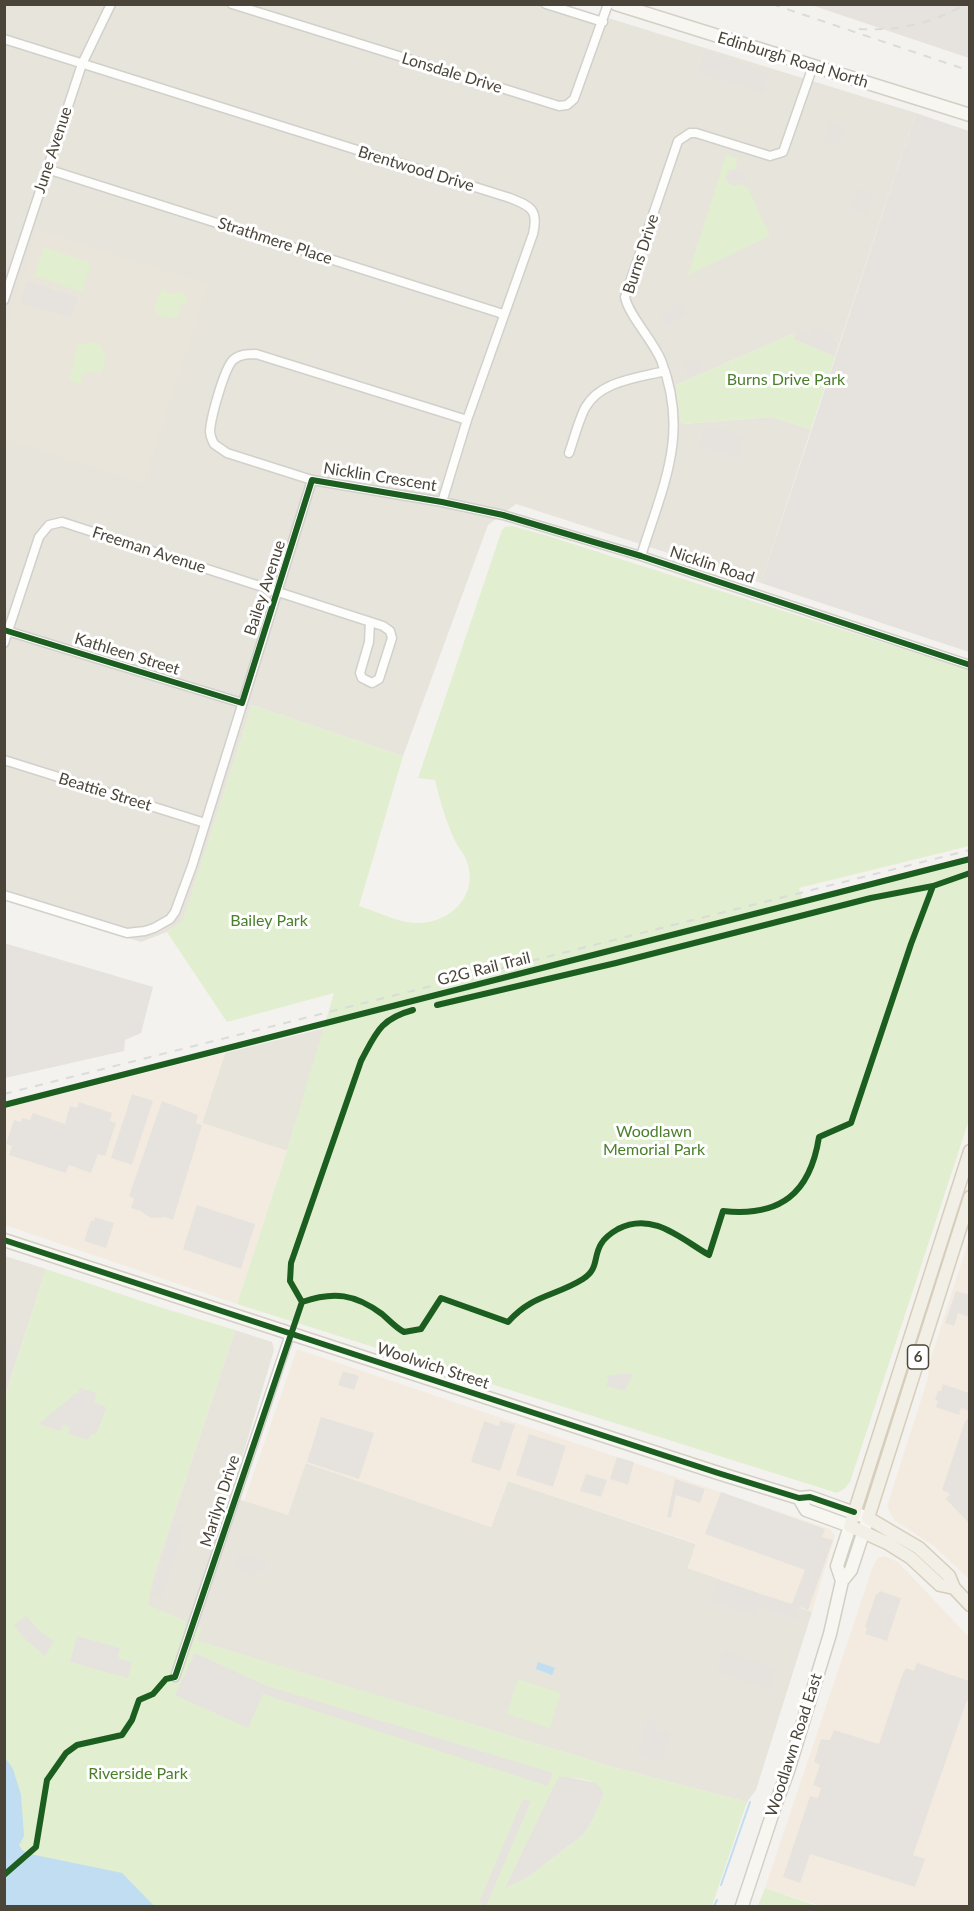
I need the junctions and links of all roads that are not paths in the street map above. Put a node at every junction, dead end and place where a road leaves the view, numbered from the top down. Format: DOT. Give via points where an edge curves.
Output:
graph roads {
  1 [pos="111,4"];
  2 [pos="232,4"];
  3 [pos="546,4"];
  4 [pos="608,4"];
  5 [pos="616,4"];
  6 [pos="603,22"];
  7 [pos="4,39"];
  8 [pos="82,64"];
  9 [pos="813,66"];
  10 [pos="969,115"];
  11 [pos="47,169"];
  12 [pos="4,300"];
  13 [pos="503,314"];
  14 [pos="665,371"];
  15 [pos="467,420"];
  16 [pos="569,453"];
  17 [pos="312,480"];
  18 [pos="442,501"];
  19 [pos="641,556"];
  20 [pos="279,591"];
  21 [pos="370,622"];
  22 [pos="6,631"];
  23 [pos="4,643"];
  24 [pos="969,665"];
  25 [pos="242,703"];
  26 [pos="4,760"];
  27 [pos="205,823"];
  28 [pos="4,896"];
  29 [pos="969,1151"];
  30 [pos="969,1197"];
  31 [pos="4,1240"];
  32 [pos="290,1334"];
  33 [pos="799,1498"];
  34 [pos="854,1512"];
  35 [pos="868,1518"];
  36 [pos="850,1526"];
  37 [pos="864,1532"];
  38 [pos="842,1581"];
  39 [pos="954,1588"];
  40 [pos="969,1605"];
  41 [pos="175,1677"];
  42 [pos="742,1906"];
  1 -- 8 [label="street, June Avenue"];
  2 -- 6 [label="street, Lonsdale Drive" via="559,106 574,99"];
  3 -- 6 [label="street"];
  4 -- 6 [label="street, Lonsdale Drive"];
  5 -- 9 [label="main road, Edinburgh Road North"];
  7 -- 8 [label="street, Brentwood Drive"];
  8 -- 11 [label="street, June Avenue"];
  8 -- 13 [label="street, Brentwood Drive" via="527,205 536,221"];
  9 -- 10 [label="main road, Edinburgh Road North"];
  9 -- 14 [label="street, Burns Drive" via="780,154 770,156 690,133 678,141 625,297"];
  11 -- 12 [label="street, June Avenue"];
  11 -- 13 [label="street, Strathmere Place"];
  13 -- 15 [label="street, Brentwood Drive"];
  14 -- 16 [label="street" via="601,390 584,411"];
  14 -- 19 [label="street, Burns Drive" via="673,402 674,447"];
  15 -- 17 [label="street, Nicklin Crescent" via="256,354 234,358 221,386 210,431 214,444 227,453"];
  15 -- 18 [label="street, Brentwood Drive"];
  17 -- 18 [label="street, Nicklin Crescent"];
  17 -- 20 [label="street, Bailey Avenue"];
  18 -- 19 [label="street, Nicklin Road"];
  19 -- 24 [label="street, Nicklin Road"];
  20 -- 21 [label="street, Freeman Avenue"];
  20 -- 22 [label="street, Freeman Avenue" via="62,522 49,525 39,537"];
  20 -- 25 [label="street, Bailey Avenue"];
  21 -- 21 [label="street, Freeman Avenue" via="360,673 372,683 379,679 392,638 390,631"];
  22 -- 23 [label="street, Freeman Avenue"];
  22 -- 25 [label="street, Kathleen Street"];
  25 -- 27 [label="street, Bailey Avenue"];
  26 -- 27 [label="street, Beattie Street"];
  27 -- 28 [label="street, Bailey Avenue" via="175,912 154,928 127,933"];
  29 -- 34 [label="main road, 6"];
  30 -- 35 [label="main road, 6"];
  31 -- 32 [label="main road, Woolwich Street"];
  32 -- 33 [label="main road, Woolwich Street"];
  32 -- 41 [label="street, Marilyn Drive"];
  33 -- 34 [label="main road, Woolwich Street" via="810,1497"];
  33 -- 36 [label="main road, Woolwich Street" via="806,1510"];
  34 -- 35 [label="main road, Woolwich Street"];
  34 -- 36 [label="main road"];
  35 -- 37 [label="main road, Woodlawn Road East"];
  35 -- 39 [label="main road, Woolwich Street" via="919,1548 948,1576"];
  36 -- 37 [label="main road, Woolwich Street"];
  36 -- 38 [label="main road, Woodlawn Road East" via="837,1566"];
  37 -- 38 [label="main road, Woodlawn Road East" via="852,1570"];
  37 -- 39 [label="main road, Woolwich Street" via="911,1558 940,1585"];
  38 -- 42 [label="main road, Woodlawn Road East" via="788,1771"];
  39 -- 40 [label="main road, Woolwich Street"];
}
